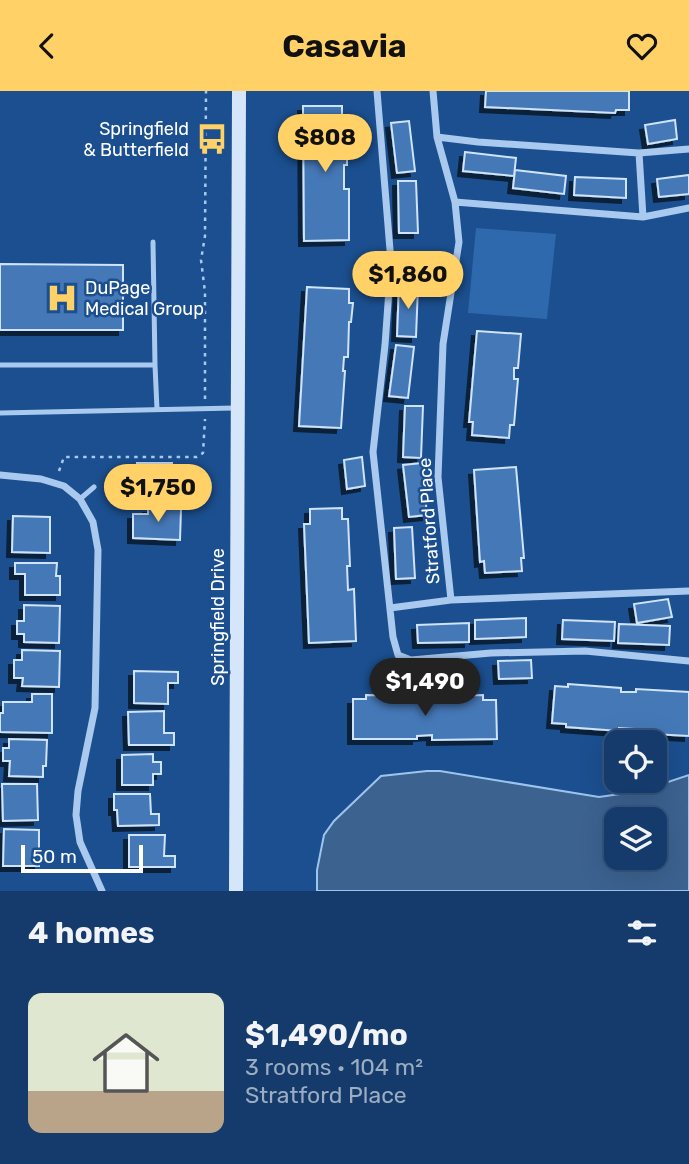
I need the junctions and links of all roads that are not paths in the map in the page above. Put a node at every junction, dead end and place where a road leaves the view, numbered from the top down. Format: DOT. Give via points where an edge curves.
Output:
graph roads {
  1 [pos="239,91"];
  2 [pos="377,91"];
  3 [pos="433,91"];
  4 [pos="437,137"];
  5 [pos="689,149"];
  6 [pos="639,153"];
  7 [pos="455,202"];
  8 [pos="689,208"];
  9 [pos="643,217"];
  10 [pos="153,241"];
  11 [pos="391,262"];
  12 [pos="455,265"];
  13 [pos="0,365"];
  14 [pos="155,365"];
  15 [pos="238,408"];
  16 [pos="157,409"];
  17 [pos="0,413"];
  18 [pos="0,475"];
  19 [pos="94,487"];
  20 [pos="80,499"];
  21 [pos="689,591"];
  22 [pos="451,600"];
  23 [pos="390,608"];
  24 [pos="689,661"];
  25 [pos="103,891"];
  26 [pos="236,891"];
  1 -- 15 [label="street, Springfield Drive"];
  2 -- 11 [label="street"];
  3 -- 4 [label="street, Stratford Place"];
  4 -- 6 [label="street"];
  4 -- 7 [label="street, Stratford Place"];
  5 -- 6 [label="street"];
  6 -- 9 [label="street"];
  7 -- 9 [label="street"];
  7 -- 12 [label="street, Stratford Place"];
  8 -- 9 [label="street"];
  10 -- 14 [label="lane"];
  11 -- 12 [label="street"];
  11 -- 23 [label="street" via="373,452"];
  12 -- 22 [label="street, Stratford Place" via="443,344 438,477"];
  13 -- 14 [label="lane"];
  14 -- 16 [label="lane"];
  15 -- 16 [label="lane"];
  15 -- 26 [label="street, Springfield Drive"];
  16 -- 17 [label="lane"];
  18 -- 20 [label="street" via="41,478 64,486"];
  19 -- 20 [label="lane"];
  20 -- 25 [label="street" via="93,522 98,550 95,708 76,815 80,842"];
  21 -- 22 [label="street, Stratford Place"];
  22 -- 23 [label="street"];
  23 -- 24 [label="street" via="398,655 411,660 585,651"];
}
